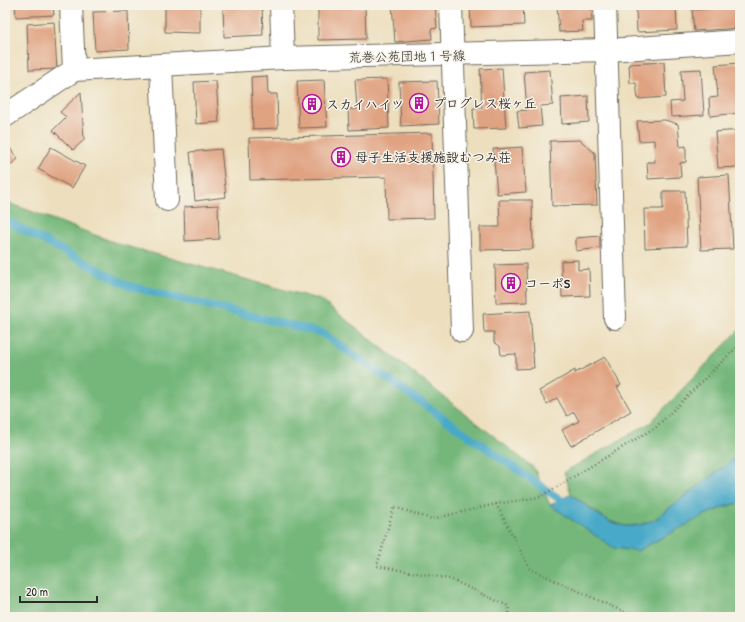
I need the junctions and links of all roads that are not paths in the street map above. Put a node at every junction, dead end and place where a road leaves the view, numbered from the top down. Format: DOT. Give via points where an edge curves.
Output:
graph roads {
  1 [pos="72,5"];
  2 [pos="281,5"];
  3 [pos="451,5"];
  4 [pos="605,5"];
  5 [pos="740,41"];
  6 [pos="608,50"];
  7 [pos="454,55"];
  8 [pos="283,58"];
  9 [pos="161,66"];
  10 [pos="74,70"];
  11 [pos="5,116"];
  12 [pos="167,200"];
  13 [pos="615,318"];
  14 [pos="462,330"];
  1 -- 10 [label="street"];
  2 -- 8 [label="street"];
  3 -- 7 [label="street"];
  4 -- 6 [label="street"];
  5 -- 6 [label="street, 荒巻公苑団地１号線"];
  6 -- 7 [label="street, 荒巻公苑団地１号線"];
  6 -- 13 [label="street"];
  7 -- 8 [label="street, 荒巻公苑団地１号線"];
  7 -- 14 [label="street"];
  8 -- 9 [label="street, 荒巻公苑団地１号線"];
  9 -- 10 [label="street, 荒巻公苑団地１号線"];
  9 -- 12 [label="street"];
  10 -- 11 [label="street"];
}
